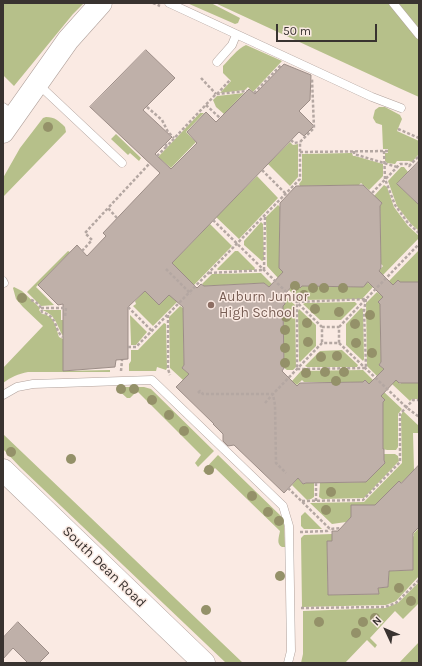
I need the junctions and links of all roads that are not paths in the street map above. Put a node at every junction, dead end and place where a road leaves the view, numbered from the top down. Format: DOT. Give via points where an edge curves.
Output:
graph roads {
  1 [pos="101,3"];
  2 [pos="169,3"];
  3 [pos="393,3"];
  4 [pos="236,34"];
  5 [pos="419,35"];
  6 [pos="216,62"];
  7 [pos="37,84"];
  8 [pos="401,108"];
  9 [pos="7,118"];
  10 [pos="122,163"];
  11 [pos="3,395"];
  12 [pos="3,470"];
  13 [pos="204,663"];
  14 [pos="288,663"];
  1 -- 7 [label="street" via="68,40"];
  2 -- 4 [label="lane"];
  3 -- 5 [label="lane"];
  4 -- 6 [label="lane" via="232,45"];
  4 -- 8 [label="lane"];
  7 -- 9 [label="street"];
  7 -- 10 [label="lane"];
  11 -- 14 [label="lane" via="17,387 33,384 152,380 283,506 290,526 291,651"];
  12 -- 13 [label="street, South Dean Road"];
}
